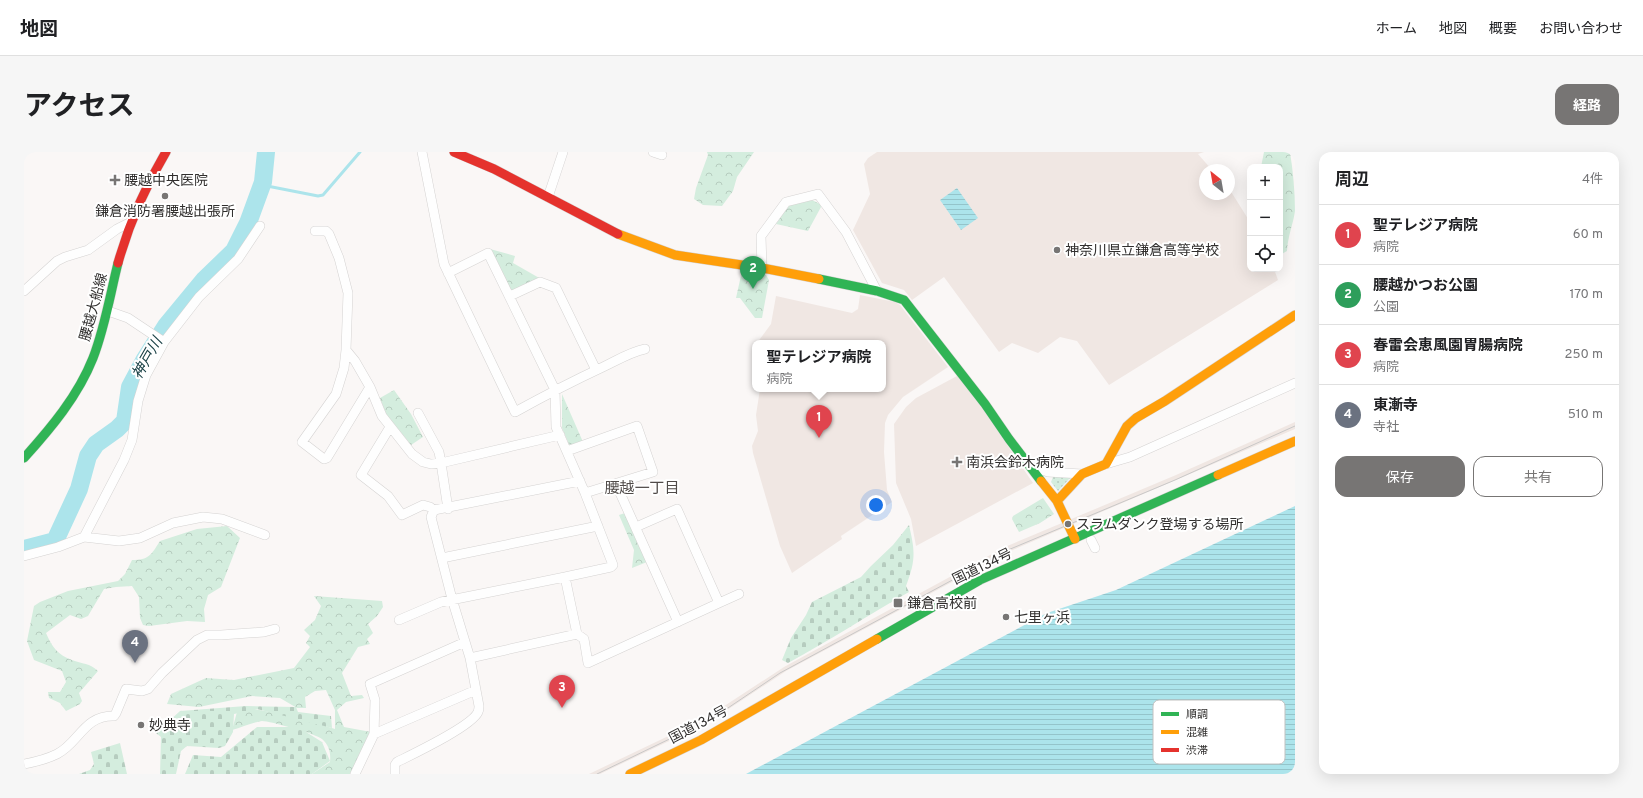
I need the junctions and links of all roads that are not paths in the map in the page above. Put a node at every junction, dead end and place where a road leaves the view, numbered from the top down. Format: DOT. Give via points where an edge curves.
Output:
graph roads {
  1 [pos="166,152"];
  2 [pos="422,152"];
  3 [pos="454,152"];
  4 [pos="563,152"];
  5 [pos="548,197"];
  6 [pos="131,222"];
  7 [pos="260,226"];
  8 [pos="315,231"];
  9 [pos="762,268"];
  10 [pos="448,273"];
  11 [pos="24,291"];
  12 [pos="877,291"];
  13 [pos="510,296"];
  14 [pos="108,311"];
  15 [pos="1293,319"];
  16 [pos="161,340"];
  17 [pos="645,349"];
  18 [pos="346,350"];
  19 [pos="596,370"];
  20 [pos="1295,383"];
  21 [pos="370,387"];
  22 [pos="555,390"];
  23 [pos="418,413"];
  24 [pos="390,427"];
  25 [pos="560,435"];
  26 [pos="1295,441"];
  27 [pos="567,451"];
  28 [pos="24,458"];
  29 [pos="441,463"];
  30 [pos="1106,464"];
  31 [pos="1031,466"];
  32 [pos="1082,474"];
  33 [pos="580,481"];
  34 [pos="616,484"];
  35 [pos="585,494"];
  36 [pos="1057,502"];
  37 [pos="448,509"];
  38 [pos="434,510"];
  39 [pos="598,526"];
  40 [pos="636,527"];
  41 [pos="265,535"];
  42 [pos="84,537"];
  43 [pos="1075,539"];
  44 [pos="24,556"];
  45 [pos="442,558"];
  46 [pos="565,577"];
  47 [pos="739,594"];
  48 [pos="452,599"];
  49 [pos="719,603"];
  50 [pos="399,620"];
  51 [pos="678,622"];
  52 [pos="275,629"];
  53 [pos="577,634"];
  54 [pos="465,642"];
  55 [pos="470,658"];
  56 [pos="476,690"];
  57 [pos="374,734"];
  58 [pos="24,764"];
  59 [pos="355,774"];
  60 [pos="395,774"];
  61 [pos="630,774"];
  1 -- 6 [label="main road, 腰越大船線" via="144,190"];
  2 -- 10 [label="street" via="444,264"];
  3 -- 5 [label="main road"];
  4 -- 5 [label="street"];
  5 -- 9 [label="main road" via="650,248 675,255"];
  6 -- 11 [label="street" via="88,250 58,261"];
  6 -- 14 [label="main road, 腰越大船線"];
  7 -- 42 [label="street" via="238,259 199,297 164,342 146,375 138,401 132,440 124,460"];
  8 -- 18 [label="street" via="326,231 329,234 339,258 348,293"];
  9 -- 12 [label="main road"];
  9 -- 12 [label="street" via="761,236 786,202 818,194 846,232"];
  10 -- 13 [label="street" via="488,253"];
  10 -- 22 [label="street" via="515,412"];
  12 -- 31 [label="main road" via="904,300"];
  13 -- 19 [label="street" via="540,282 556,288"];
  13 -- 22 [label="street"];
  14 -- 16 [label="street" via="128,318"];
  14 -- 28 [label="main road, 腰越大船線" via="93,357 73,398"];
  15 -- 30 [label="main road" via="1131,422"];
  17 -- 19 [label="street"];
  18 -- 21 [label="street"];
  18 -- 21 [label="street" via="344,368 336,394 302,442 324,459 327,458"];
  19 -- 22 [label="street"];
  20 -- 30 [label="street" via="1130,458"];
  21 -- 24 [label="street" via="382,416"];
  22 -- 25 [label="street" via="556,427"];
  23 -- 29 [label="street" via="436,445"];
  24 -- 29 [label="street" via="412,454 423,462"];
  24 -- 38 [label="street" via="361,475 388,496 402,516 423,505"];
  25 -- 27 [label="street"];
  25 -- 29 [label="street"];
  26 -- 43 [label="main road, 国道134号"];
  27 -- 33 [label="street"];
  27 -- 34 [label="street" via="637,426 653,472"];
  29 -- 37 [label="street"];
  30 -- 32 [label="main road"];
  31 -- 32 [label="street" via="1048,472"];
  31 -- 36 [label="main road"];
  32 -- 36 [label="main road"];
  33 -- 35 [label="street"];
  33 -- 37 [label="street"];
  34 -- 35 [label="street"];
  34 -- 40 [label="street"];
  35 -- 39 [label="street"];
  36 -- 43 [label="main road"];
  37 -- 38 [label="street"];
  38 -- 45 [label="street" via="431,517"];
  39 -- 45 [label="street"];
  39 -- 46 [label="street" via="613,565"];
  40 -- 49 [label="street" via="677,509"];
  40 -- 51 [label="street"];
  41 -- 42 [label="street" via="222,518 203,517 173,523 135,539 119,541"];
  42 -- 44 [label="street"];
  43 -- 61 [label="main road, 国道134号" via="980,580 701,740"];
  45 -- 48 [label="street"];
  46 -- 48 [label="street"];
  46 -- 53 [label="street"];
  47 -- 49 [label="street"];
  48 -- 50 [label="street"];
  48 -- 54 [label="street"];
  49 -- 51 [label="street"];
  51 -- 53 [label="street" via="588,663 584,639"];
  52 -- 58 [label="street" via="221,636 208,634 197,640 148,689 126,689 114,716 99,717 58,754"];
  53 -- 55 [label="street"];
  54 -- 55 [label="street"];
  54 -- 57 [label="street" via="370,684 375,700"];
  55 -- 56 [label="street"];
  56 -- 57 [label="street"];
  56 -- 60 [label="street" via="478,713 436,742 397,762"];
  57 -- 59 [label="street"];
}
